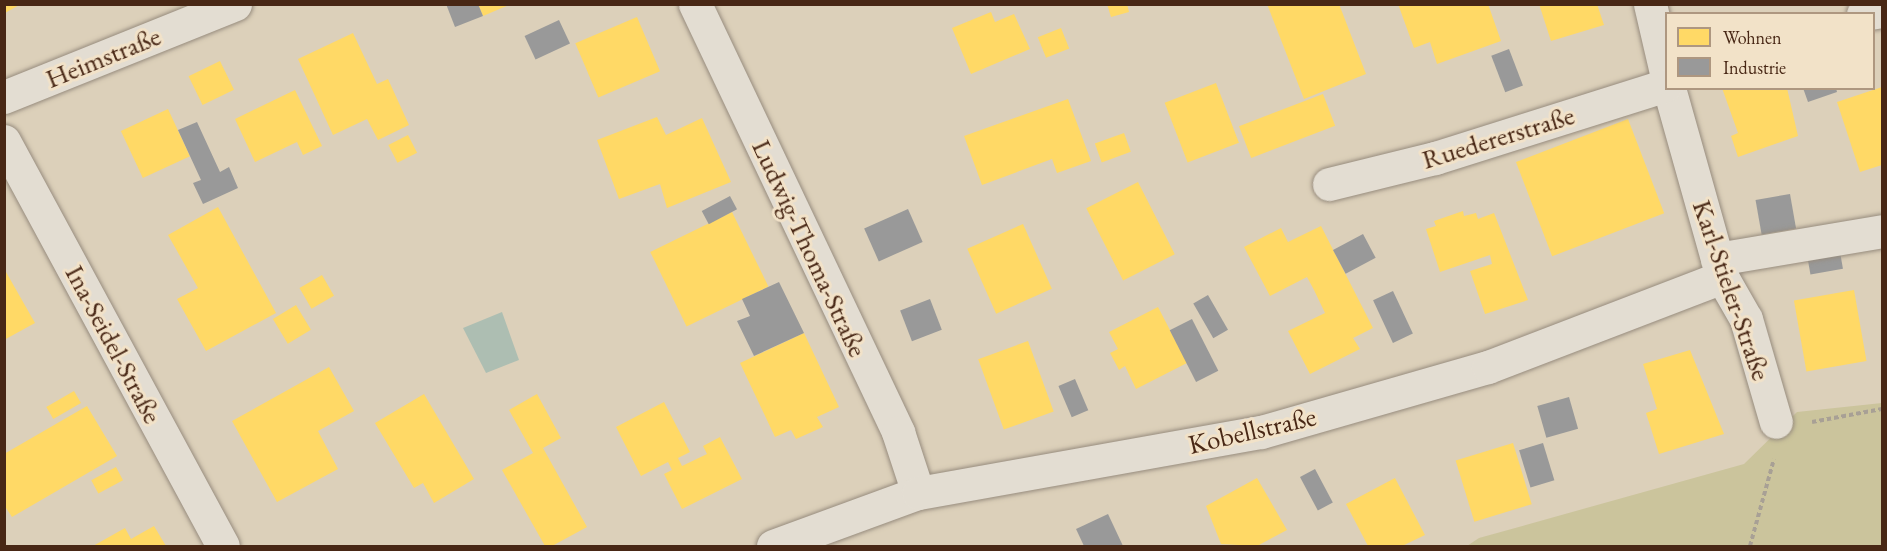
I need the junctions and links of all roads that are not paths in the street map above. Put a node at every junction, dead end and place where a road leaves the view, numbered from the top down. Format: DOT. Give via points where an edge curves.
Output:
graph roads {
  1 [pos="235,4"];
  2 [pos="695,4"];
  3 [pos="1650,4"];
  4 [pos="1665,53"];
  5 [pos="1665,88"];
  6 [pos="1669,90"];
  7 [pos="4,97"];
  8 [pos="4,141"];
  9 [pos="1329,184"];
  10 [pos="1882,231"];
  11 [pos="1719,268"];
  12 [pos="1776,422"];
  13 [pos="918,493"];
  14 [pos="223,546"];
  15 [pos="773,546"];
  1 -- 7 [label="street, Heimstraße"];
  2 -- 13 [label="street, Ludwig-Thoma-Straße" via="898,432"];
  3 -- 4 [label="street"];
  5 -- 9 [label="street, Ruedererstraße" via="1435,158"];
  6 -- 11 [label="street, Karl-Stieler-Straße"];
  8 -- 14 [label="street, Ina-Seidel-Straße"];
  10 -- 11 [label="street, Kobellstraße"];
  11 -- 12 [label="street, Karl-Stieler-Straße" via="1746,319"];
  11 -- 13 [label="street, Kobellstraße" via="1488,367 1261,432"];
  13 -- 15 [label="street, Kobellstraße"];
}
